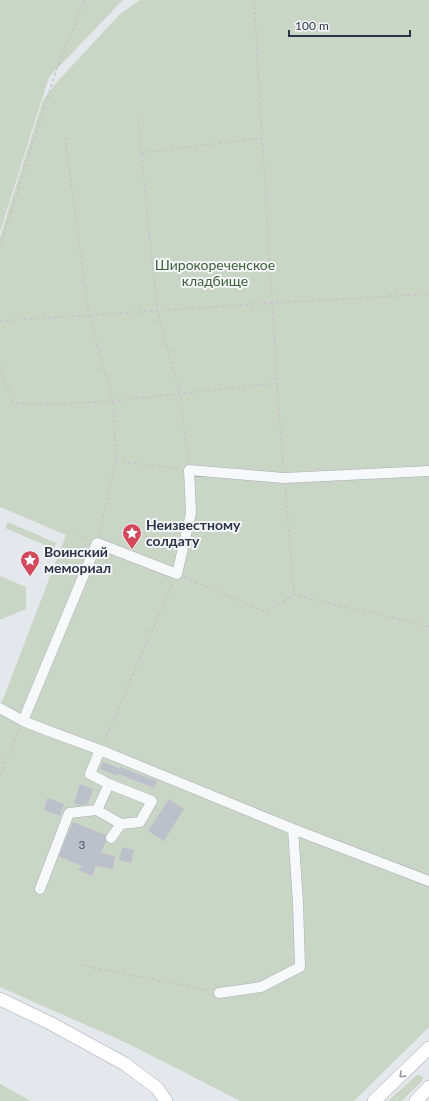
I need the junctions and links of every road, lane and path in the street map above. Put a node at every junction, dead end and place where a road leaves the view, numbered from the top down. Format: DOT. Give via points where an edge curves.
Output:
graph roads {
  1 [pos="85,0"];
  2 [pos="254,0"];
  3 [pos="138,118"];
  4 [pos="65,137"];
  5 [pos="262,138"];
  6 [pos="141,153"];
  7 [pos="0,247"];
  8 [pos="429,294"];
  9 [pos="272,303"];
  10 [pos="157,311"];
  11 [pos="88,316"];
  12 [pos="0,322"];
  13 [pos="0,366"];
  14 [pos="277,383"];
  15 [pos="180,394"];
  16 [pos="113,401"];
  17 [pos="116,461"];
  18 [pos="190,470"];
  19 [pos="429,471"];
  20 [pos="284,478"];
  21 [pos="78,535"];
  22 [pos="97,542"];
  23 [pos="177,574"];
  24 [pos="294,595"];
  25 [pos="429,626"];
  26 [pos="0,708"];
  27 [pos="24,721"];
  28 [pos="100,750"];
  29 [pos="0,776"];
  30 [pos="109,784"];
  31 [pos="97,810"];
  32 [pos="121,824"];
  33 [pos="293,829"];
  34 [pos="111,838"];
  35 [pos="429,881"];
  36 [pos="40,890"];
  37 [pos="82,965"];
  38 [pos="219,992"];
  39 [pos="0,999"];
  40 [pos="429,1048"];
  41 [pos="429,1087"];
  42 [pos="166,1101"];
  43 [pos="374,1101"];
  44 [pos="416,1101"];
  1 -- 7 [label="path" via="57,68"];
  2 -- 5 [label="path"];
  3 -- 6 [label="path"];
  4 -- 11 [label="path"];
  5 -- 6 [label="path"];
  5 -- 9 [label="path"];
  6 -- 10 [label="path"];
  8 -- 9 [label="path"];
  9 -- 10 [label="path"];
  9 -- 14 [label="path"];
  10 -- 11 [label="path"];
  10 -- 15 [label="path"];
  11 -- 12 [label="path"];
  11 -- 16 [label="path"];
  13 -- 16 [label="path" via="13,403"];
  14 -- 15 [label="path"];
  14 -- 20 [label="path"];
  15 -- 16 [label="path"];
  15 -- 18 [label="path"];
  16 -- 17 [label="path"];
  17 -- 18 [label="path"];
  17 -- 22 [label="path"];
  18 -- 20 [label="lane"];
  18 -- 23 [label="lane" via="191,513"];
  19 -- 20 [label="lane"];
  20 -- 24 [label="path"];
  21 -- 22 [label="path"];
  22 -- 23 [label="lane"];
  22 -- 27 [label="lane"];
  23 -- 24 [label="path" via="265,612"];
  23 -- 28 [label="path"];
  24 -- 25 [label="path"];
  26 -- 27 [label="lane"];
  27 -- 28 [label="lane"];
  27 -- 29 [label="path"];
  28 -- 30 [label="lane" via="90,774"];
  28 -- 33 [label="lane"];
  30 -- 31 [label="lane"];
  30 -- 32 [label="lane" via="152,801 140,822"];
  31 -- 32 [label="lane"];
  31 -- 36 [label="lane" via="69,813"];
  32 -- 34 [label="lane"];
  33 -- 35 [label="lane"];
  33 -- 38 [label="lane" via="300,967 260,987"];
  37 -- 38 [label="path"];
  39 -- 42 [label="main road" via="125,1064 157,1088"];
  40 -- 43 [label="main road, one-way"];
  41 -- 44 [label="main road"];
}
